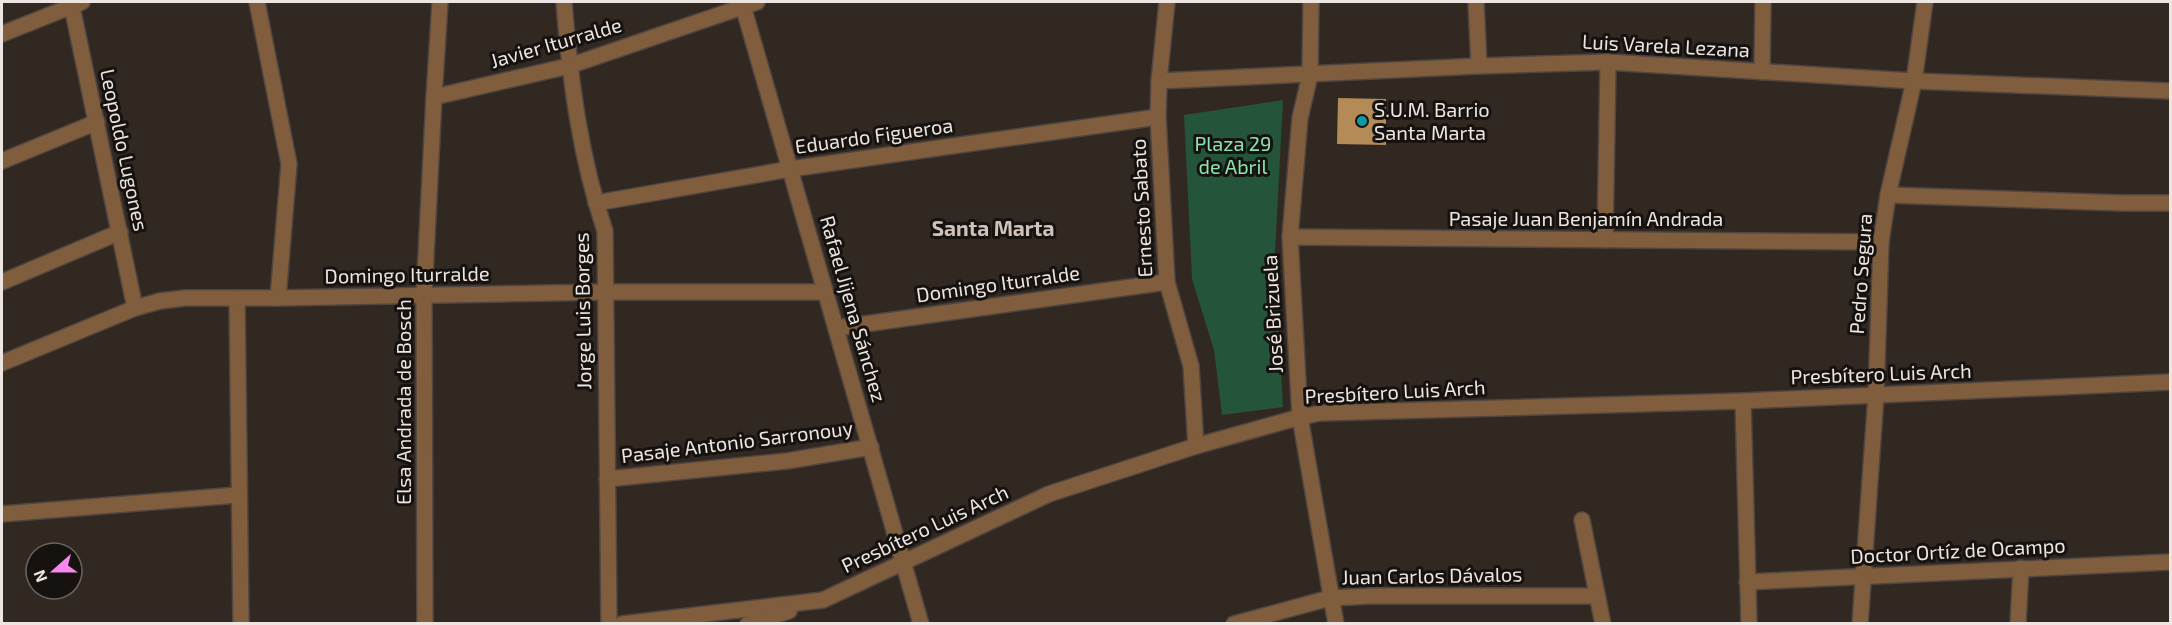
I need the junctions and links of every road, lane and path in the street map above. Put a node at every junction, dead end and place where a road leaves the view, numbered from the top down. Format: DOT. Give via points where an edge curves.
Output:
graph roads {
  1 [pos="257,2"];
  2 [pos="441,2"];
  3 [pos="564,2"];
  4 [pos="1167,2"];
  5 [pos="1311,2"];
  6 [pos="1476,2"];
  7 [pos="1763,2"];
  8 [pos="1924,2"];
  9 [pos="75,3"];
  10 [pos="750,4"];
  11 [pos="2,34"];
  12 [pos="1608,62"];
  13 [pos="569,66"];
  14 [pos="1479,66"];
  15 [pos="1762,72"];
  16 [pos="1310,75"];
  17 [pos="1159,81"];
  18 [pos="1914,81"];
  19 [pos="2170,91"];
  20 [pos="434,97"];
  21 [pos="1158,117"];
  22 [pos="97,122"];
  23 [pos="2,161"];
  24 [pos="790,169"];
  25 [pos="1888,195"];
  26 [pos="596,203"];
  27 [pos="2170,203"];
  28 [pos="120,232"];
  29 [pos="1290,237"];
  30 [pos="1605,240"];
  31 [pos="1881,242"];
  32 [pos="2,282"];
  33 [pos="1167,282"];
  34 [pos="825,291"];
  35 [pos="606,292"];
  36 [pos="424,296"];
  37 [pos="237,298"];
  38 [pos="278,298"];
  39 [pos="135,308"];
  40 [pos="836,328"];
  41 [pos="2,363"];
  42 [pos="2170,382"];
  43 [pos="1876,395"];
  44 [pos="1743,401"];
  45 [pos="1299,417"];
  46 [pos="1196,446"];
  47 [pos="871,447"];
  48 [pos="607,479"];
  49 [pos="238,495"];
  50 [pos="2,514"];
  51 [pos="1582,520"];
  52 [pos="905,562"];
  53 [pos="2170,562"];
  54 [pos="2021,568"];
  55 [pos="1863,577"];
  56 [pos="1747,582"];
  57 [pos="1597,596"];
  58 [pos="1330,598"];
  59 [pos="823,600"];
  60 [pos="1748,623"];
  61 [pos="241,624"];
  62 [pos="425,624"];
  63 [pos="609,624"];
  64 [pos="622,624"];
  65 [pos="748,624"];
  66 [pos="921,624"];
  67 [pos="1234,624"];
  68 [pos="1336,624"];
  69 [pos="1603,624"];
  70 [pos="1860,624"];
  71 [pos="2018,624"];
  1 -- 38 [label="street" via="290,164"];
  2 -- 20 [label="street, Elsa Andrada de Bosch"];
  3 -- 13 [label="street, Jorge Luis Borges"];
  4 -- 17 [label="street, Ernesto Sabato"];
  5 -- 16 [label="street, José Brizuela"];
  6 -- 14 [label="street"];
  7 -- 15 [label="street"];
  8 -- 18 [label="street, Pedro Segura"];
  9 -- 11 [label="street"];
  9 -- 22 [label="street, Leopoldo Lugones"];
  10 -- 13 [label="street, Javier Iturralde"];
  10 -- 24 [label="street, Rafael Jijena Sánchez"];
  12 -- 14 [label="street, Luis Varela Lezana"];
  12 -- 15 [label="street, Luis Varela Lezana"];
  12 -- 30 [label="street"];
  13 -- 20 [label="street, Javier Iturralde"];
  13 -- 26 [label="street, Jorge Luis Borges"];
  14 -- 16 [label="street, Luis Varela Lezana"];
  15 -- 18 [label="street, Luis Varela Lezana"];
  16 -- 17 [label="street, Luis Varela Lezana"];
  16 -- 29 [label="street, José Brizuela" via="1300,118"];
  17 -- 21 [label="street, Ernesto Sabato"];
  18 -- 19 [label="street, Luis Varela Lezana"];
  18 -- 25 [label="street, Pedro Segura"];
  20 -- 36 [label="street, Elsa Andrada de Bosch"];
  21 -- 24 [label="street, Eduardo Figueroa"];
  21 -- 33 [label="street, Ernesto Sabato"];
  22 -- 23 [label="street"];
  22 -- 28 [label="street, Leopoldo Lugones"];
  24 -- 26 [label="street, Eduardo Figueroa"];
  24 -- 34 [label="street, Rafael Jijena Sánchez"];
  25 -- 27 [label="street"];
  25 -- 31 [label="street, Pedro Segura"];
  26 -- 35 [label="street, Jorge Luis Borges" via="605,231"];
  28 -- 32 [label="street"];
  28 -- 39 [label="street, Leopoldo Lugones"];
  29 -- 30 [label="street, Pasaje Juan Benjamín Andrada"];
  29 -- 45 [label="street, José Brizuela"];
  30 -- 31 [label="street, Pasaje Juan Benjamín Andrada"];
  31 -- 43 [label="street, Pedro Segura"];
  33 -- 40 [label="street, Domingo Iturralde"];
  33 -- 46 [label="street, Ernesto Sabato" via="1191,366"];
  34 -- 35 [label="street, Domingo Iturralde"];
  34 -- 40 [label="street, Rafael Jijena Sánchez"];
  35 -- 36 [label="street, Domingo Iturralde"];
  35 -- 48 [label="street, Jorge Luis Borges"];
  36 -- 38 [label="street, Domingo Iturralde"];
  36 -- 62 [label="street, Elsa Andrada de Bosch"];
  37 -- 38 [label="street, Domingo Iturralde"];
  37 -- 39 [label="street, Domingo Iturralde" via="185,298"];
  37 -- 49 [label="street"];
  39 -- 41 [label="street, Domingo Iturralde"];
  40 -- 47 [label="street, Rafael Jijena Sánchez"];
  42 -- 43 [label="street, Presbítero Luis Arch"];
  43 -- 44 [label="street, Presbítero Luis Arch"];
  43 -- 55 [label="street, Pedro Segura"];
  44 -- 45 [label="street, Presbítero Luis Arch" via="1321,413"];
  44 -- 56 [label="street"];
  45 -- 46 [label="street, Presbítero Luis Arch"];
  45 -- 58 [label="street, José Brizuela"];
  46 -- 52 [label="street, Presbítero Luis Arch" via="1049,494"];
  47 -- 48 [label="street, Pasaje Antonio Sarronouy" via="788,461"];
  47 -- 52 [label="street, Rafael Jijena Sánchez"];
  48 -- 63 [label="street, Jorge Luis Borges"];
  49 -- 50 [label="street"];
  49 -- 61 [label="street"];
  51 -- 57 [label="street"];
  52 -- 59 [label="street, Presbítero Luis Arch"];
  52 -- 66 [label="street, Rafael Jijena Sánchez"];
  53 -- 54 [label="street, Doctor Ortíz de Ocampo"];
  54 -- 55 [label="street, Doctor Ortíz de Ocampo"];
  54 -- 71 [label="street"];
  55 -- 56 [label="street, Doctor Ortíz de Ocampo"];
  55 -- 70 [label="street, Pedro Segura"];
  56 -- 60 [label="street"];
  57 -- 58 [label="street, Juan Carlos Dávalos"];
  57 -- 69 [label="street"];
  58 -- 67 [label="street, Juan Carlos Dávalos"];
  58 -- 68 [label="street, José Brizuela"];
  59 -- 64 [label="street, Presbítero Luis Arch"];
  59 -- 65 [label="street"];
}
